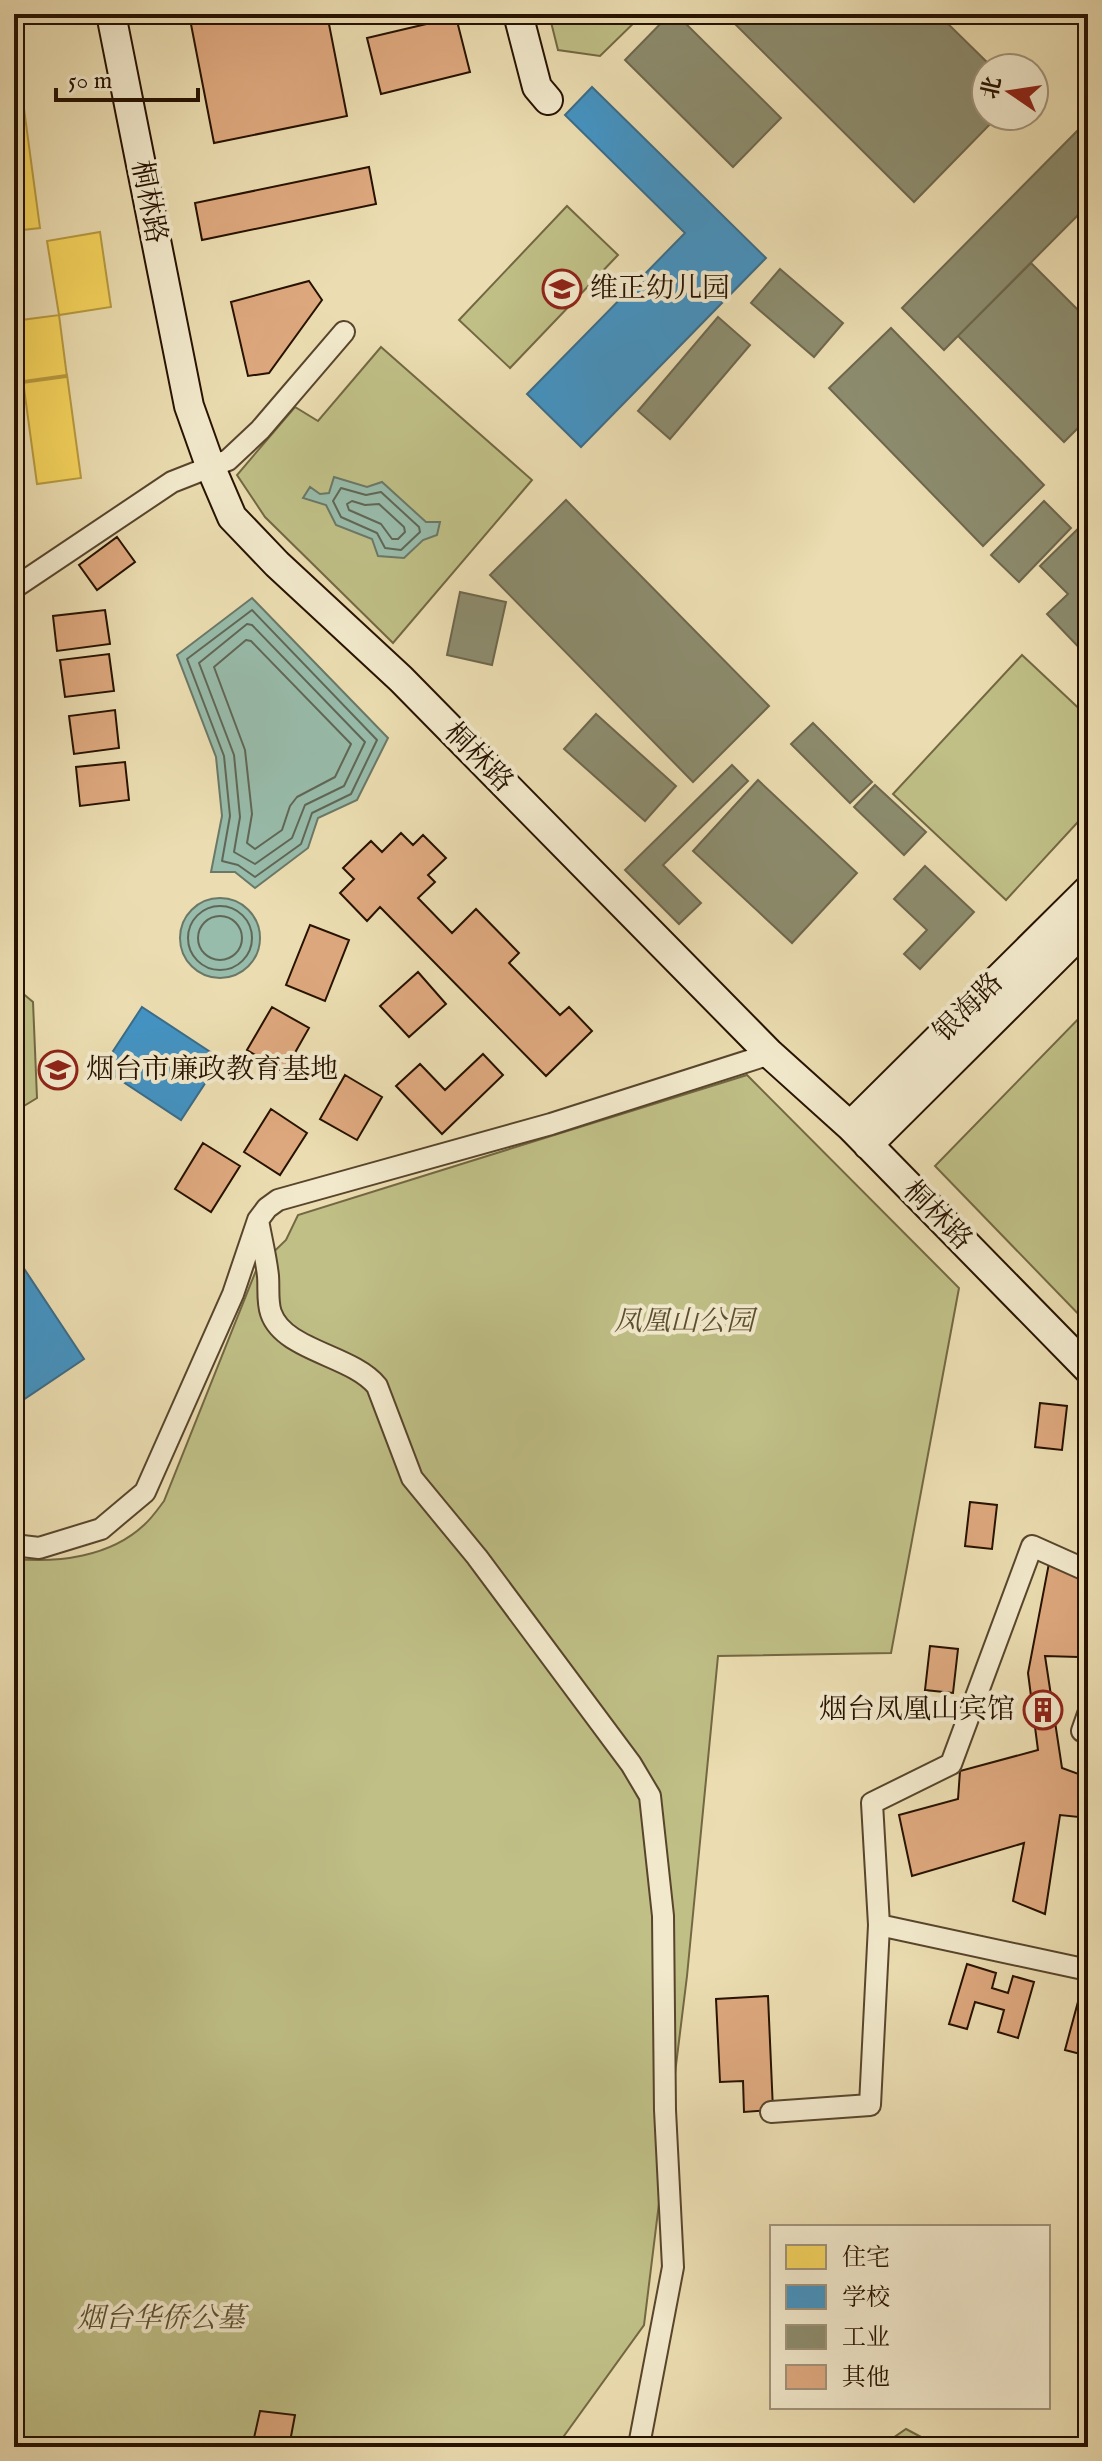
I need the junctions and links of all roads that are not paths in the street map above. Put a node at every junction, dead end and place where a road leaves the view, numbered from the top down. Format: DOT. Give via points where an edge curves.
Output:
graph roads {
  1 [pos="111,14"];
  2 [pos="518,14"];
  3 [pos="548,100"];
  4 [pos="344,332"];
  5 [pos="211,468"];
  6 [pos="14,588"];
  7 [pos="1088,890"];
  8 [pos="1088,926"];
  9 [pos="770,1054"];
  10 [pos="859,1136"];
  11 [pos="258,1220"];
  12 [pos="1088,1369"];
  13 [pos="14,1545"];
  14 [pos="1088,1571"];
  15 [pos="1088,1714"];
  16 [pos="1088,1733"];
  17 [pos="879,1925"];
  18 [pos="1088,1970"];
  19 [pos="771,2112"];
  20 [pos="640,2440"];
  1 -- 5 [label="street, 桐林路" via="189,406"];
  2 -- 3 [label="street" via="537,87"];
  4 -- 5 [label="street" via="260,430 228,460"];
  5 -- 6 [label="street" via="172,482"];
  5 -- 9 [label="street, 桐林路" via="232,517 250,536 401,679"];
  7 -- 10 [label="street, 银海路"];
  8 -- 10 [label="street, 银海路"];
  9 -- 10 [label="street, 桐林路"];
  9 -- 11 [label="street" via="551,1124 278,1200"];
  10 -- 12 [label="street, 桐林路"];
  11 -- 13 [label="street" via="233,1294 145,1492 101,1529 39,1548"];
  11 -- 20 [label="street" via="270,1312 277,1326 368,1375 377,1386 412,1478 477,1557 650,1796 663,1916 673,2267"];
  14 -- 17 [label="street" via="1032,1546 951,1764 872,1803"];
  15 -- 16 [label="street" via="1082,1731"];
  17 -- 18 [label="street"];
  17 -- 19 [label="street" via="870,2105"];
}
